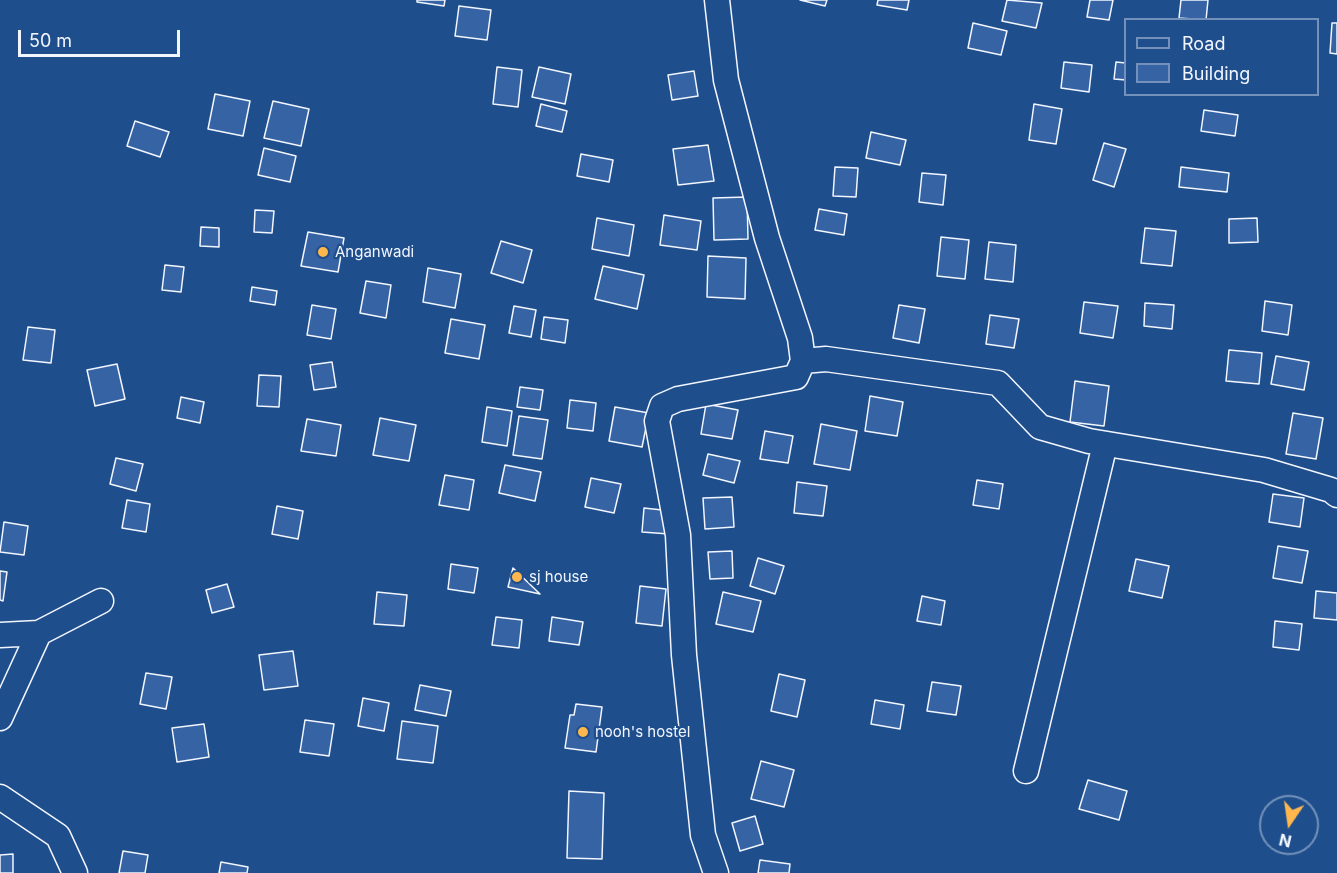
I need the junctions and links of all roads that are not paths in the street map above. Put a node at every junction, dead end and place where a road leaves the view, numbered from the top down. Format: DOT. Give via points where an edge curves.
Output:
graph roads {
  1 [pos="717,0"];
  2 [pos="802,361"];
  3 [pos="1105,444"];
  4 [pos="1337,495"];
  5 [pos="101,602"];
  6 [pos="39,633"];
  7 [pos="0,635"];
  8 [pos="0,717"];
  9 [pos="1026,771"];
  10 [pos="0,796"];
  11 [pos="75,873"];
  12 [pos="716,873"];
  1 -- 2 [label="street" via="726,80 767,238 800,338"];
  2 -- 3 [label="street" via="826,359 998,383 1040,427"];
  2 -- 12 [label="street" via="796,377 678,399 662,406 657,421 678,535 684,655 703,835"];
  3 -- 4 [label="street" via="1264,470"];
  3 -- 9 [label="street"];
  5 -- 6 [label="street"];
  6 -- 7 [label="street"];
  6 -- 8 [label="street"];
  10 -- 11 [label="street" via="58,836"];
}
